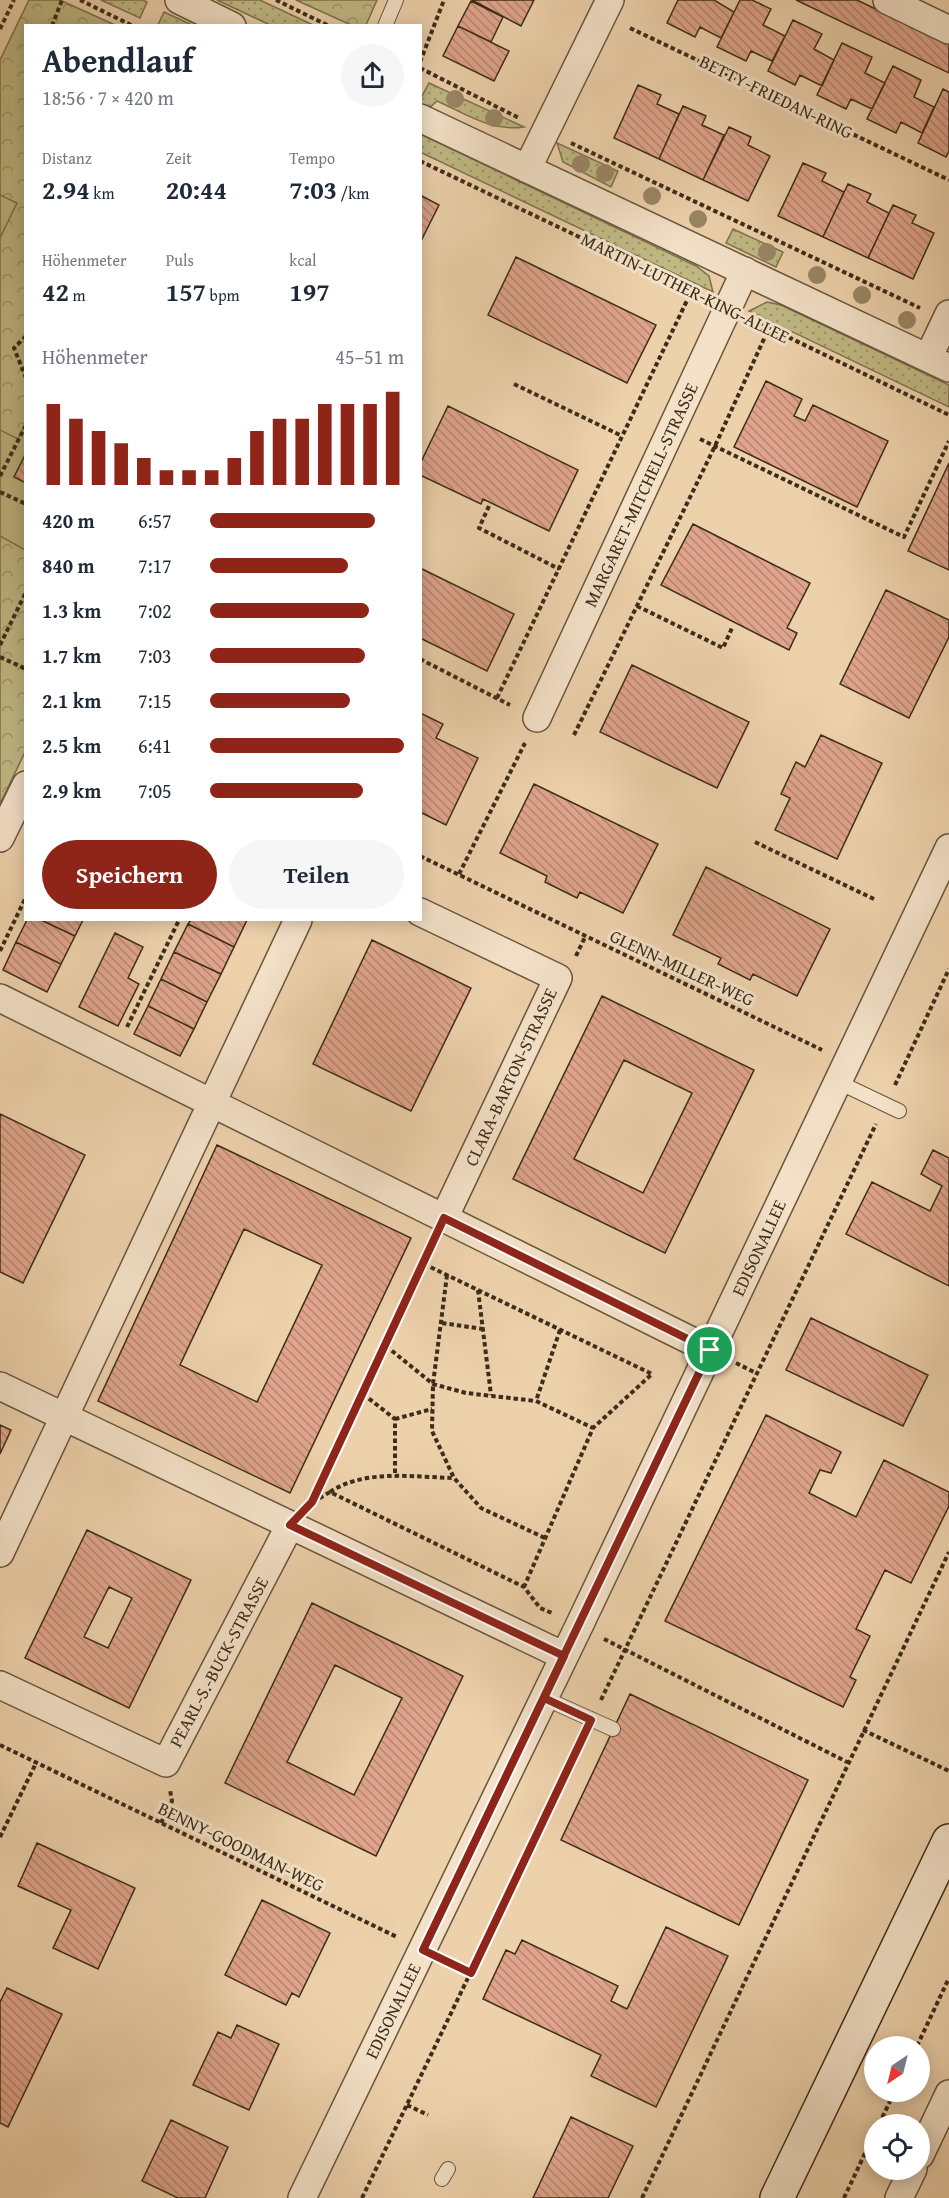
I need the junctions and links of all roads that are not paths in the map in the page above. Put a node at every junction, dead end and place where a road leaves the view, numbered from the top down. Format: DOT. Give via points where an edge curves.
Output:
graph roads {
  1 [pos="179,0"];
  2 [pos="396,0"];
  3 [pos="887,0"];
  4 [pos="606,7"];
  5 [pos="228,24"];
  6 [pos="386,24"];
  7 [pos="949,30"];
  8 [pos="422,119"];
  9 [pos="527,169"];
  10 [pos="745,272"];
  11 [pos="947,317"];
  12 [pos="938,363"];
  13 [pos="537,718"];
  14 [pos="24,789"];
  15 [pos="0,838"];
  16 [pos="948,854"];
  17 [pos="422,913"];
  18 [pos="298,921"];
  19 [pos="0,998"];
  20 [pos="842,1072"];
  21 [pos="210,1102"];
  22 [pos="899,1111"];
  23 [pos="444,1218"];
  24 [pos="710,1350"];
  25 [pos="0,1386"];
  26 [pos="64,1415"];
  27 [pos="290,1525"];
  28 [pos="0,1553"];
  29 [pos="564,1656"];
  30 [pos="0,1685"];
  31 [pos="544,1698"];
  32 [pos="613,1729"];
  33 [pos="949,1841"];
  34 [pos="949,2094"];
  35 [pos="930,2134"];
  36 [pos="908,2180"];
  37 [pos="302,2198"];
  38 [pos="777,2198"];
  39 [pos="899,2198"];
  1 -- 5 [label="street"];
  2 -- 6 [label="lane"];
  3 -- 7 [label="street"];
  4 -- 9 [label="street"];
  8 -- 9 [label="street"];
  9 -- 10 [label="street"];
  10 -- 12 [label="street"];
  10 -- 13 [label="street, MARGARET-MITCHELL-STRASSE"];
  11 -- 12 [label="street"];
  14 -- 15 [label="street"];
  16 -- 20 [label="street, EDISONALLEE"];
  17 -- 23 [label="street, CLARA-BARTON-STRASSE" via="558,978"];
  18 -- 21 [label="street"];
  19 -- 21 [label="street"];
  20 -- 22 [label="lane"];
  20 -- 24 [label="street, EDISONALLEE"];
  21 -- 23 [label="street"];
  21 -- 26 [label="street"];
  23 -- 24 [label="street"];
  24 -- 29 [label="street, EDISONALLEE"];
  25 -- 26 [label="street"];
  26 -- 27 [label="street"];
  26 -- 28 [label="street"];
  27 -- 29 [label="street"];
  27 -- 30 [label="street, PEARL-S.-BUCK-STRASSE" via="166,1763"];
  29 -- 31 [label="street, EDISONALLEE"];
  31 -- 32 [label="lane"];
  31 -- 37 [label="street, EDISONALLEE"];
  33 -- 38 [label="main road"];
  34 -- 35 [label="street"];
  36 -- 39 [label="street"];
}
